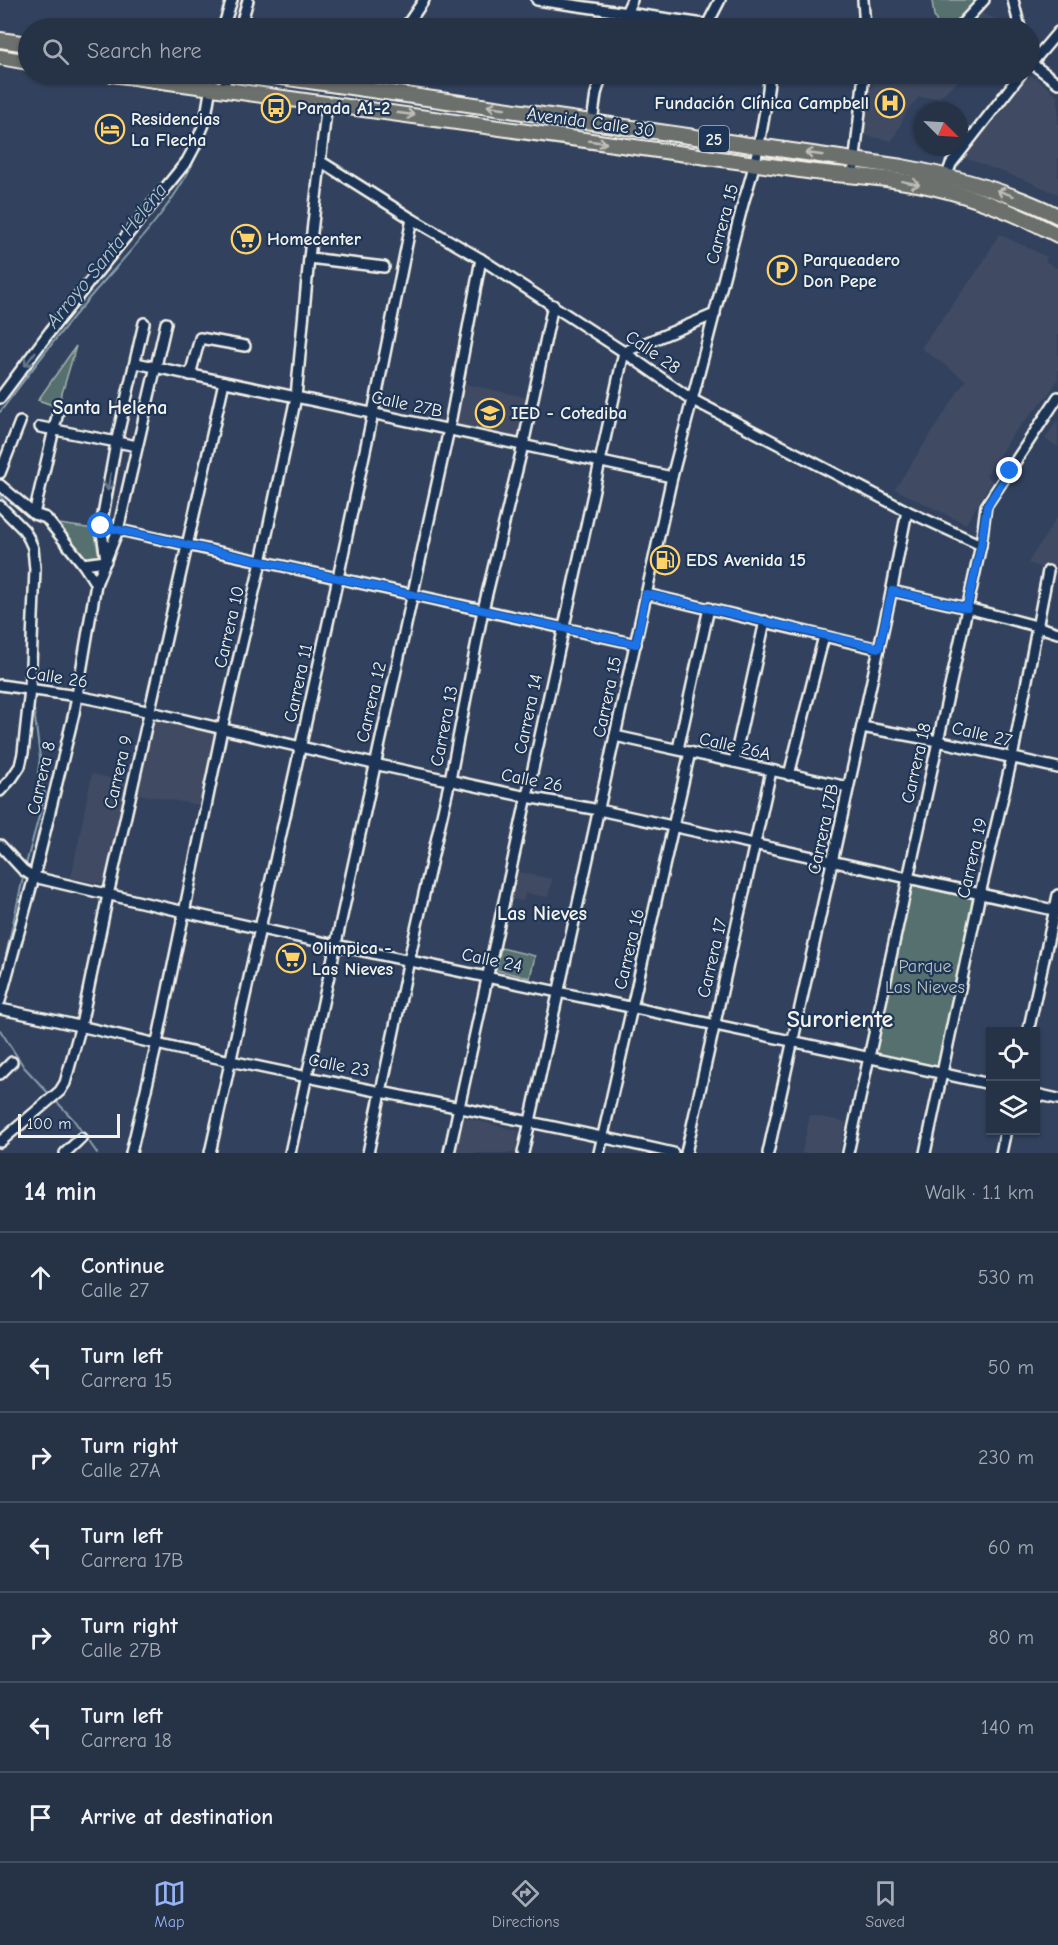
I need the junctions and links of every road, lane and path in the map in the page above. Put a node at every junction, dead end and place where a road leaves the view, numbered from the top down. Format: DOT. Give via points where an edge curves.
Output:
graph roads {
  1 [pos="232,0"];
  2 [pos="248,0"];
  3 [pos="424,0"];
  4 [pos="537,0"];
  5 [pos="604,0"];
  6 [pos="632,0"];
  7 [pos="720,0"];
  8 [pos="863,0"];
  9 [pos="984,0"];
  10 [pos="1013,0"];
  11 [pos="622,11"];
  12 [pos="226,18"];
  13 [pos="243,18"];
  14 [pos="412,18"];
  15 [pos="621,18"];
  16 [pos="664,18"];
  17 [pos="711,18"];
  18 [pos="864,18"];
  19 [pos="967,18"];
  20 [pos="1018,18"];
  21 [pos="1058,32"];
  22 [pos="0,40"];
  23 [pos="18,43"];
  24 [pos="1040,51"];
  25 [pos="0,57"];
  26 [pos="18,60"];
  27 [pos="1040,70"];
  28 [pos="216,84"];
  29 [pos="329,84"];
  30 [pos="367,84"];
  31 [pos="599,84"];
  32 [pos="769,84"];
  33 [pos="863,84"];
  34 [pos="1013,84"];
  35 [pos="1058,84"];
  36 [pos="363,89"];
  37 [pos="327,103"];
  38 [pos="592,122"];
  39 [pos="758,145"];
  40 [pos="855,160"];
  41 [pos="320,161"];
  42 [pos="755,163"];
  43 [pos="947,175"];
  44 [pos="852,176"];
  45 [pos="1058,216"];
  46 [pos="412,219"];
  47 [pos="1058,235"];
  48 [pos="309,258"];
  49 [pos="482,259"];
  50 [pos="384,267"];
  51 [pos="553,305"];
  52 [pos="715,314"];
  53 [pos="144,323"];
  54 [pos="165,323"];
  55 [pos="244,346"];
  56 [pos="624,352"];
  57 [pos="136,363"];
  58 [pos="155,367"];
  59 [pos="190,375"];
  60 [pos="224,382"];
  61 [pos="296,397"];
  62 [pos="1058,397"];
  63 [pos="0,398"];
  64 [pos="691,399"];
  65 [pos="60,408"];
  66 [pos="374,413"];
  67 [pos="20,422"];
  68 [pos="40,427"];
  69 [pos="449,429"];
  70 [pos="54,430"];
  71 [pos="116,443"];
  72 [pos="523,445"];
  73 [pos="137,446"];
  74 [pos="601,461"];
  75 [pos="0,473"];
  76 [pos="672,477"];
  77 [pos="0,485"];
  78 [pos="3,499"];
  79 [pos="907,511"];
  80 [pos="34,514"];
  81 [pos="101,526"];
  82 [pos="118,530"];
  83 [pos="187,545"];
  84 [pos="981,546"];
  85 [pos="106,561"];
  86 [pos="261,562"];
  87 [pos="83,564"];
  88 [pos="1048,571"];
  89 [pos="338,578"];
  90 [pos="96,584"];
  91 [pos="892,591"];
  92 [pos="646,594"];
  93 [pos="413,595"];
  94 [pos="709,608"];
  95 [pos="967,608"];
  96 [pos="483,610"];
  97 [pos="765,621"];
  98 [pos="1036,626"];
  99 [pos="564,628"];
  100 [pos="1058,633"];
  101 [pos="824,636"];
  102 [pos="636,644"];
  103 [pos="879,648"];
  104 [pos="0,686"];
  105 [pos="30,689"];
  106 [pos="77,696"];
  107 [pos="149,712"];
  108 [pos="862,727"];
  109 [pos="222,729"];
  110 [pos="615,736"];
  111 [pos="938,741"];
  112 [pos="301,746"];
  113 [pos="678,749"];
  114 [pos="690,752"];
  115 [pos="1012,758"];
  116 [pos="734,762"];
  117 [pos="374,764"];
  118 [pos="1058,768"];
  119 [pos="771,771"];
  120 [pos="789,775"];
  121 [pos="450,780"];
  122 [pos="848,787"];
  123 [pos="0,791"];
  124 [pos="527,797"];
  125 [pos="599,810"];
  126 [pos="673,826"];
  127 [pos="755,844"];
  128 [pos="0,845"];
  129 [pos="833,861"];
  130 [pos="34,878"];
  131 [pos="908,878"];
  132 [pos="980,894"];
  133 [pos="108,895"];
  134 [pos="1058,896"];
  135 [pos="1056,911"];
  136 [pos="184,912"];
  137 [pos="261,928"];
  138 [pos="334,945"];
  139 [pos="409,960"];
  140 [pos="488,976"];
  141 [pos="559,991"];
  142 [pos="0,1001"];
  143 [pos="633,1008"];
  144 [pos="0,1009"];
  145 [pos="81,1025"];
  146 [pos="714,1025"];
  147 [pos="1029,1027"];
  148 [pos="792,1041"];
  149 [pos="157,1043"];
  150 [pos="869,1059"];
  151 [pos="231,1061"];
  152 [pos="12,1062"];
  153 [pos="0,1074"];
  154 [pos="943,1074"];
  155 [pos="306,1076"];
  156 [pos="986,1083"];
  157 [pos="382,1091"];
  158 [pos="1040,1095"];
  159 [pos="1058,1100"];
  160 [pos="459,1108"];
  161 [pos="530,1121"];
  162 [pos="1005,1135"];
  163 [pos="603,1137"];
  164 [pos="81,1138"];
  165 [pos="0,1142"];
  166 [pos="65,1153"];
  167 [pos="131,1153"];
  168 [pos="210,1153"];
  169 [pos="290,1153"];
  170 [pos="368,1153"];
  171 [pos="449,1153"];
  172 [pos="523,1153"];
  173 [pos="599,1153"];
  174 [pos="673,1153"];
  175 [pos="686,1153"];
  176 [pos="768,1153"];
  177 [pos="848,1153"];
  178 [pos="925,1153"];
  179 [pos="1001,1153"];
  1 -- 12 [label="street"];
  2 -- 13 [label="street"];
  3 -- 14 [label="street"];
  4 -- 11 [label="street"];
  5 -- 11 [label="street"];
  6 -- 11 [label="street"];
  7 -- 17 [label="street"];
  8 -- 18 [label="street"];
  9 -- 19 [label="street"];
  10 -- 20 [label="street"];
  11 -- 15 [label="street"];
  11 -- 16 [label="street"];
  21 -- 24 [label="street"];
  22 -- 23 [label="highway"];
  25 -- 26 [label="highway"];
  27 -- 35 [label="street"];
  28 -- 37 [label="highway, Avenida Calle 30 / 25"];
  28 -- 63 [label="street, one-way" via="205,122 187,161"];
  29 -- 36 [label="highway, Avenida Calle 30 / 25"];
  30 -- 36 [label="street"];
  31 -- 38 [label="street"];
  32 -- 39 [label="street, Carrera 15"];
  33 -- 40 [label="street"];
  34 -- 43 [label="street" via="951,164"];
  38 -- 36 [label="highway, Avenida Calle 30 / 25, one-way"];
  37 -- 41 [label="street, Carrera 10"];
  37 -- 42 [label="highway, Avenida Calle 30 / 25, one-way"];
  38 -- 39 [label="highway, Avenida Calle 30 / 25"];
  40 -- 39 [label="highway, Avenida Calle 30 / 25, one-way"];
  39 -- 42 [label="street, Carrera 15"];
  40 -- 43 [label="highway, Avenida Calle 30 / 25"];
  40 -- 44 [label="street"];
  41 -- 46 [label="street, Calle 28"];
  41 -- 48 [label="street, Carrera 10"];
  42 -- 44 [label="highway, Avenida Calle 30 / 25"];
  42 -- 52 [label="street, Carrera 15"];
  45 -- 43 [label="highway, Avenida Calle 30 / 25, one-way" via="1017,197"];
  44 -- 47 [label="highway, Avenida Calle 30 / 25, one-way" via="941,189 1020,216"];
  46 -- 49 [label="street, Calle 28"];
  46 -- 66 [label="street, Carrera 11"];
  48 -- 50 [label="street"];
  48 -- 61 [label="street, Carrera 10"];
  49 -- 51 [label="street, Calle 28"];
  49 -- 69 [label="street, Carrera 12"];
  51 -- 56 [label="street, Calle 28"];
  51 -- 72 [label="street, Carrera 13"];
  52 -- 56 [label="street"];
  52 -- 64 [label="street, Carrera 15"];
  53 -- 57 [label="street"];
  54 -- 58 [label="street, Carrera 8"];
  55 -- 59 [label="street" via="198,339"];
  56 -- 64 [label="street, Calle 28"];
  56 -- 74 [label="street, Carrera 14"];
  57 -- 58 [label="street, Calle 27B"];
  57 -- 71 [label="street"];
  58 -- 59 [label="street, Calle 27B"];
  58 -- 73 [label="street, Carrera 8"];
  59 -- 60 [label="street, Calle 27B"];
  60 -- 61 [label="street, Calle 27B"];
  60 -- 83 [label="street, Carrera 9"];
  61 -- 66 [label="street, Calle 27B"];
  61 -- 86 [label="street, Carrera 10"];
  62 -- 84 [label="street, Carrera 18" via="987,506"];
  64 -- 76 [label="street, Carrera 15"];
  64 -- 79 [label="street, Calle 28"];
  65 -- 70 [label="street"];
  66 -- 69 [label="street, Calle 27B"];
  66 -- 89 [label="street, Carrera 11"];
  67 -- 75 [label="street"];
  68 -- 70 [label="street"];
  69 -- 72 [label="street, Calle 27B"];
  69 -- 93 [label="street, Carrera 12"];
  70 -- 71 [label="street"];
  70 -- 80 [label="street"];
  71 -- 73 [label="street"];
  71 -- 81 [label="street, one-way"];
  72 -- 74 [label="street, Calle 27B"];
  72 -- 96 [label="street, Carrera 13"];
  73 -- 82 [label="street, Carrera 8"];
  74 -- 76 [label="street, Calle 27B"];
  74 -- 99 [label="street, Carrera 14"];
  76 -- 92 [label="street, Carrera 15"];
  77 -- 78 [label="street"];
  78 -- 80 [label="street"];
  78 -- 105 [label="street" via="33,548"];
  79 -- 84 [label="street, Calle 28"];
  79 -- 91 [label="street, Carrera 17B"];
  80 -- 87 [label="street" via="46,518"];
  81 -- 82 [label="street"];
  81 -- 85 [label="street"];
  82 -- 83 [label="street"];
  82 -- 85 [label="street, Carrera 8"];
  83 -- 86 [label="street"];
  83 -- 107 [label="street, Carrera 9"];
  84 -- 95 [label="street, Carrera 18"];
  85 -- 87 [label="street"];
  85 -- 90 [label="street, Carrera 8"];
  86 -- 89 [label="street"];
  86 -- 109 [label="street, Carrera 10"];
  87 -- 90 [label="street"];
  88 -- 98 [label="street, Carrera 19"];
  89 -- 93 [label="street"];
  89 -- 112 [label="street, Carrera 11"];
  90 -- 106 [label="street, Carrera 8"];
  91 -- 95 [label="street"];
  91 -- 103 [label="street, Carrera 17B"];
  92 -- 94 [label="street"];
  92 -- 102 [label="street, Carrera 15"];
  93 -- 96 [label="street"];
  93 -- 117 [label="street, Carrera 12"];
  94 -- 97 [label="street"];
  94 -- 113 [label="street"];
  95 -- 98 [label="street"];
  95 -- 111 [label="street, Carrera 18"];
  96 -- 99 [label="street"];
  96 -- 121 [label="street, Carrera 13"];
  97 -- 101 [label="street"];
  97 -- 116 [label="street"];
  98 -- 100 [label="street"];
  98 -- 115 [label="street, Carrera 19"];
  99 -- 102 [label="street"];
  99 -- 124 [label="street, Carrera 14"];
  101 -- 103 [label="street"];
  101 -- 120 [label="street"];
  102 -- 110 [label="street, Carrera 15"];
  103 -- 108 [label="street, Carrera 17B"];
  104 -- 105 [label="street, Calle 26"];
  105 -- 106 [label="street, Calle 26"];
  105 -- 123 [label="street" via="20,766"];
  106 -- 107 [label="street, Calle 26"];
  106 -- 130 [label="street, Carrera 8"];
  107 -- 109 [label="street, Calle 26"];
  107 -- 133 [label="street, Carrera 9"];
  108 -- 111 [label="street, Calle 27"];
  108 -- 122 [label="street, Carrera 17B"];
  109 -- 112 [label="street, Calle 26"];
  109 -- 136 [label="street, Carrera 10"];
  110 -- 113 [label="street, Calle 26A"];
  110 -- 125 [label="street, Carrera 15"];
  111 -- 115 [label="street, Calle 27"];
  111 -- 131 [label="street, Carrera 18"];
  112 -- 117 [label="street, Calle 26"];
  112 -- 137 [label="street, Carrera 11"];
  113 -- 114 [label="street, Calle 26A"];
  114 -- 116 [label="street, Calle 26A"];
  114 -- 126 [label="street, Carrera 16"];
  115 -- 118 [label="street, Calle 27"];
  115 -- 132 [label="street, Carrera 19"];
  116 -- 119 [label="street, Calle 26A"];
  117 -- 121 [label="street, Calle 26"];
  117 -- 138 [label="street, Carrera 12"];
  119 -- 120 [label="street, Calle 26A"];
  119 -- 127 [label="street, Carrera 17"];
  120 -- 122 [label="street, Calle 26A"];
  121 -- 124 [label="street, Calle 26"];
  121 -- 139 [label="street, Carrera 13"];
  122 -- 129 [label="street, Carrera 17B"];
  124 -- 125 [label="street, Calle 26"];
  124 -- 140 [label="street, Carrera 14"];
  125 -- 126 [label="street, Calle 26"];
  125 -- 141 [label="street, Carrera 15"];
  126 -- 127 [label="street, Calle 26"];
  126 -- 143 [label="street, Carrera 16"];
  127 -- 129 [label="street, Calle 26"];
  127 -- 146 [label="street, Carrera 17"];
  128 -- 130 [label="street, Calle 24"];
  129 -- 131 [label="street, Calle 26"];
  129 -- 148 [label="street, Carrera 17B"];
  130 -- 133 [label="street, Calle 24"];
  130 -- 142 [label="street, Carrera 8"];
  131 -- 132 [label="street, Calle 26"];
  131 -- 150 [label="street, Carrera 18"];
  132 -- 135 [label="street, Calle 26"];
  132 -- 154 [label="street, Carrera 19"];
  133 -- 136 [label="street, Calle 24"];
  133 -- 145 [label="street, Carrera 9"];
  134 -- 135 [label="street"];
  135 -- 147 [label="street"];
  136 -- 137 [label="street, Calle 24"];
  136 -- 149 [label="street, Carrera 10"];
  137 -- 138 [label="street, Calle 24"];
  137 -- 151 [label="street, Carrera 11"];
  138 -- 139 [label="street, Calle 24"];
  138 -- 155 [label="street, Carrera 12"];
  139 -- 140 [label="street, Calle 24"];
  139 -- 157 [label="street, Carrera 13"];
  140 -- 141 [label="street, Calle 24"];
  140 -- 160 [label="street, Carrera 14"];
  141 -- 143 [label="street, Calle 24"];
  141 -- 161 [label="street, Carrera 15"];
  143 -- 146 [label="street, Calle 24"];
  143 -- 163 [label="street, Carrera 16"];
  144 -- 145 [label="street, Calle 23"];
  145 -- 149 [label="street, Calle 23"];
  145 -- 165 [label="street, Carrera 9" via="65,1083"];
  146 -- 148 [label="street, Calle 24"];
  146 -- 175 [label="street, Carrera 17"];
  148 -- 150 [label="street, Calle 24"];
  148 -- 176 [label="street, Carrera 17B"];
  149 -- 151 [label="street, Calle 23"];
  149 -- 167 [label="street, Carrera 10"];
  150 -- 154 [label="street, Calle 24"];
  150 -- 177 [label="street, Carrera 18"];
  151 -- 155 [label="street, Calle 23"];
  151 -- 168 [label="street, Carrera 11"];
  152 -- 153 [label="street"];
  154 -- 156 [label="street, Calle 24"];
  154 -- 178 [label="street, Carrera 19"];
  155 -- 157 [label="street, Calle 23"];
  155 -- 169 [label="street, Carrera 12"];
  157 -- 160 [label="street, Calle 23"];
  157 -- 170 [label="street, Carrera 13"];
  158 -- 159 [label="street"];
  160 -- 161 [label="street, Calle 23"];
  160 -- 171 [label="street, Carrera 14"];
  161 -- 163 [label="street, Calle 23"];
  161 -- 172 [label="street, Carrera 15"];
  162 -- 179 [label="street"];
  163 -- 173 [label="street, Carrera 16"];
  163 -- 174 [label="street, Calle 23"];
  164 -- 166 [label="street"];
}
